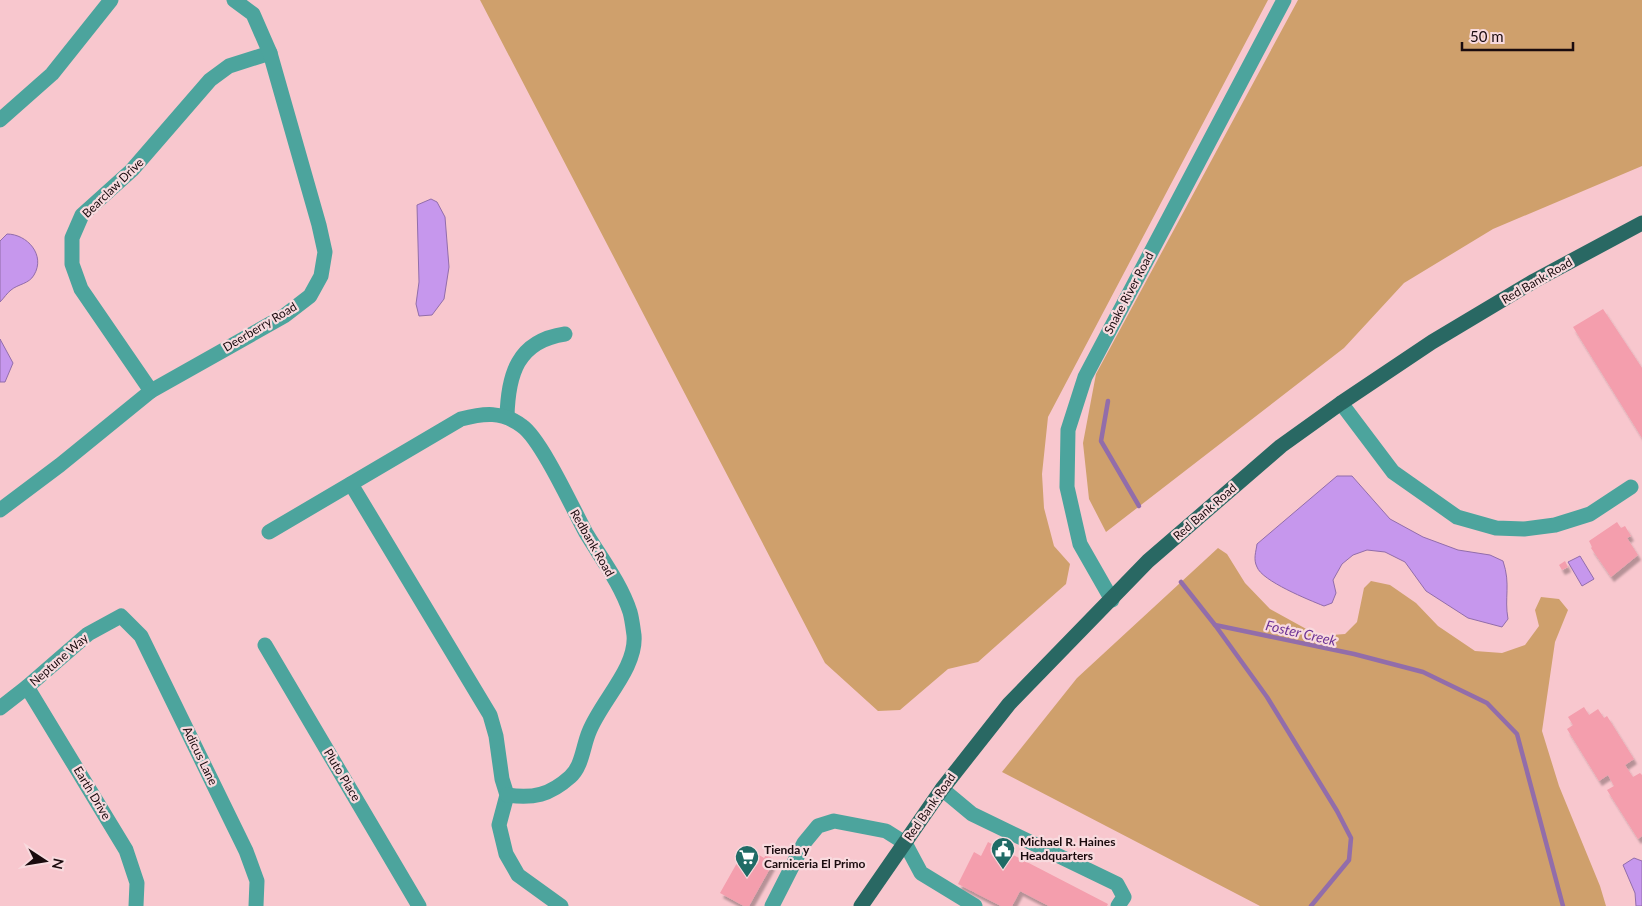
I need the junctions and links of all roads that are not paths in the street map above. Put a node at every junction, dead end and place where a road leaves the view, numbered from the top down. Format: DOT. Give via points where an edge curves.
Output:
graph roads {
  1 [pos="111,0"];
  2 [pos="234,0"];
  3 [pos="1284,0"];
  4 [pos="270,53"];
  5 [pos="0,120"];
  6 [pos="1642,222"];
  7 [pos="565,334"];
  8 [pos="151,391"];
  9 [pos="1341,403"];
  10 [pos="507,418"];
  11 [pos="351,484"];
  12 [pos="1631,487"];
  13 [pos="0,510"];
  14 [pos="269,532"];
  15 [pos="1112,600"];
  16 [pos="121,616"];
  17 [pos="265,645"];
  18 [pos="28,688"];
  19 [pos="0,708"];
  20 [pos="942,789"];
  21 [pos="508,795"];
  22 [pos="905,842"];
  23 [pos="136,906"];
  24 [pos="256,906"];
  25 [pos="419,906"];
  26 [pos="561,906"];
  27 [pos="772,906"];
  28 [pos="861,906"];
  29 [pos="975,906"];
  30 [pos="1118,906"];
  1 -- 5 [label="street" via="52,74"];
  2 -- 4 [label="street, Deerberry Road" via="253,14"];
  3 -- 15 [label="street, Snake River Road" via="1085,377 1068,430 1067,487 1080,544"];
  4 -- 8 [label="street, Deerberry Road" via="320,225 325,252 321,276 310,296 284,316"];
  4 -- 8 [label="street, Bearclaw Drive" via="229,66 210,80 132,170 82,215 72,238 72,264 81,290"];
  6 -- 9 [label="main road, Red Bank Road" via="1525,286 1432,342"];
  7 -- 10 [label="street" via="550,336 529,349 514,368 508,390"];
  8 -- 13 [label="street, Deerberry Road"];
  9 -- 12 [label="street" via="1393,472 1457,517 1496,528 1555,526 1590,514"];
  9 -- 15 [label="main road, Red Bank Road" via="1281,446 1148,562"];
  10 -- 11 [label="street, Redbank Road" via="485,413 462,419"];
  10 -- 21 [label="street, Redbank Road" via="524,426 540,450 630,612 634,637 631,662 598,712 572,776 550,792 529,798"];
  11 -- 14 [label="street, Redbank Road"];
  11 -- 21 [label="street" via="490,715"];
  15 -- 20 [label="main road, Red Bank Road" via="1010,704"];
  16 -- 18 [label="street, Neptune Way" via="88,634"];
  16 -- 24 [label="street, Adicus Lane" via="140,636 246,851 256,881"];
  17 -- 25 [label="street, Pluto Place"];
  18 -- 19 [label="street, Neptune Way"];
  18 -- 23 [label="street, Earth Drive" via="126,850 137,883"];
  20 -- 22 [label="main road, Red Bank Road"];
  20 -- 30 [label="street" via="972,814 1118,884 1124,897"];
  21 -- 26 [label="street" via="499,825 506,854 518,875"];
  22 -- 27 [label="street" via="886,831 858,824 834,821 818,826 804,843"];
  22 -- 28 [label="main road, Red Bank Road"];
  22 -- 29 [label="street" via="921,873"];
}
